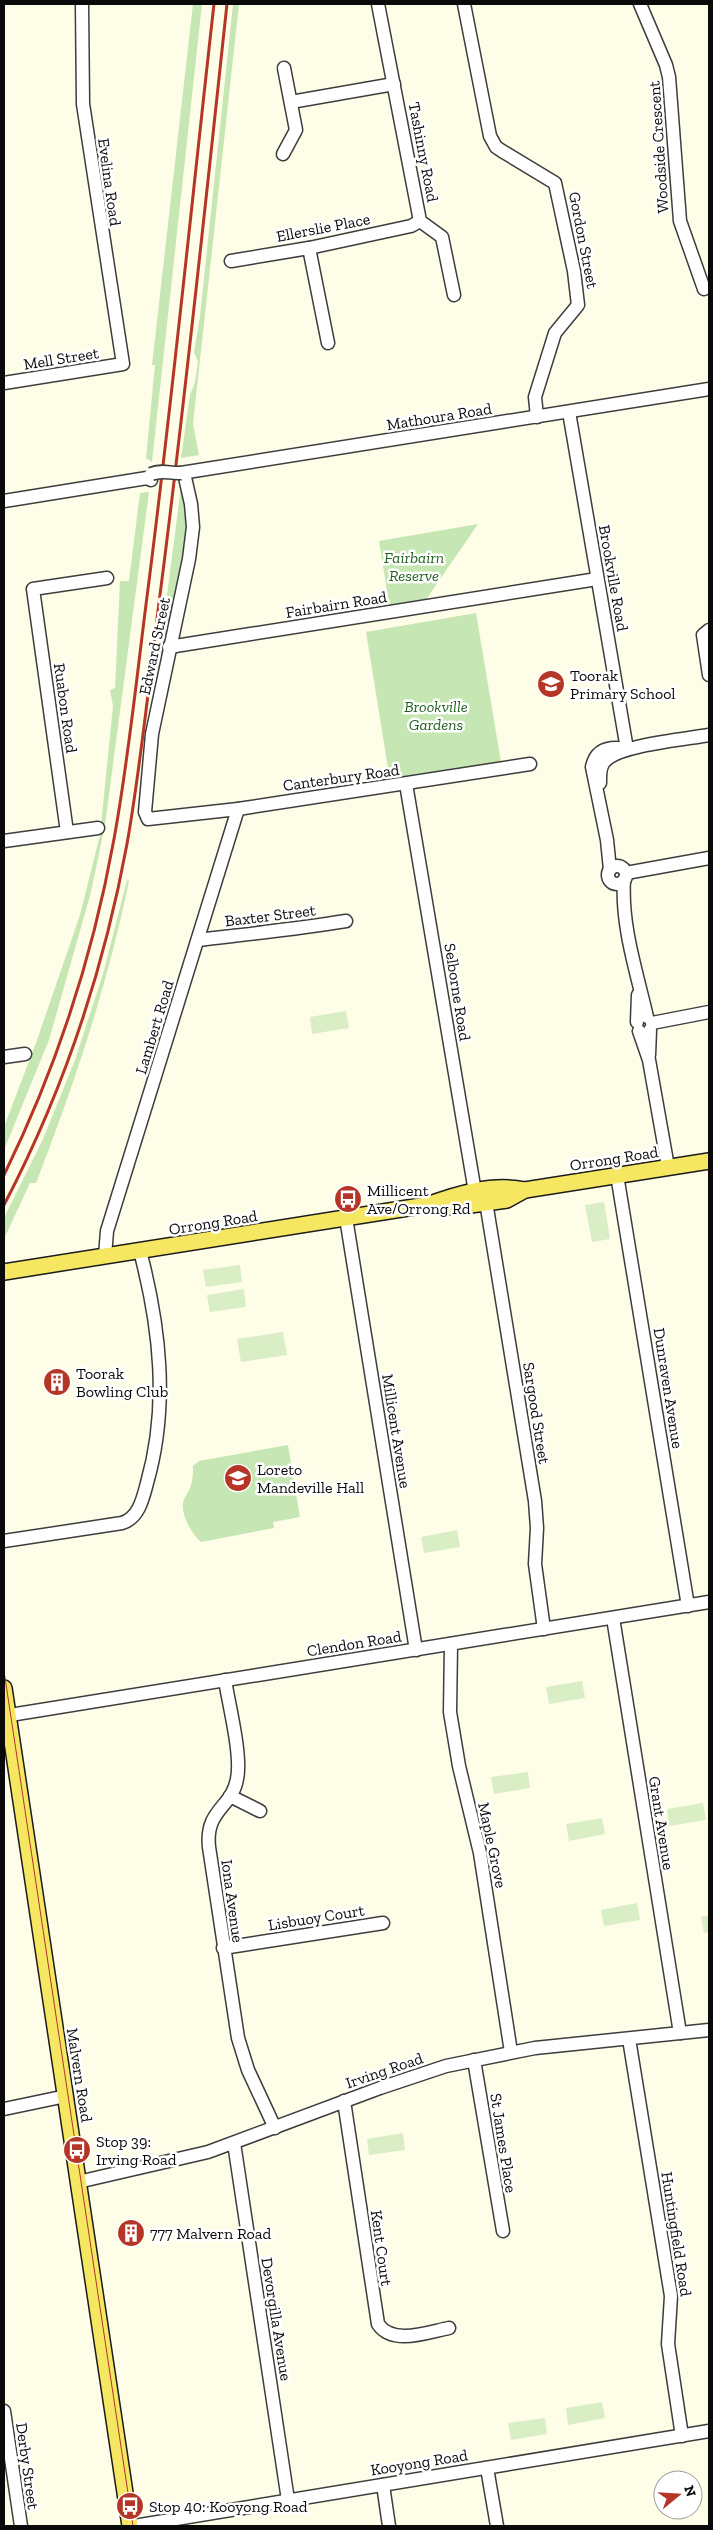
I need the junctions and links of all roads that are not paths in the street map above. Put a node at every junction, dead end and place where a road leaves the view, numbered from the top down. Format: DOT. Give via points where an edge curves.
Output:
graph roads {
  1 [pos="82,4"];
  2 [pos="378,4"];
  3 [pos="464,4"];
  4 [pos="640,4"];
  5 [pos="284,68"];
  6 [pos="394,84"];
  7 [pos="291,102"];
  8 [pos="283,154"];
  9 [pos="420,221"];
  10 [pos="309,248"];
  11 [pos="231,261"];
  12 [pos="704,289"];
  13 [pos="454,295"];
  14 [pos="328,343"];
  15 [pos="123,364"];
  16 [pos="4,383"];
  17 [pos="709,389"];
  18 [pos="569,412"];
  19 [pos="537,417"];
  20 [pos="180,473"];
  21 [pos="4,501"];
  22 [pos="107,578"];
  23 [pos="597,579"];
  24 [pos="709,630"];
  25 [pos="169,647"];
  26 [pos="709,675"];
  27 [pos="709,735"];
  28 [pos="627,749"];
  29 [pos="530,764"];
  30 [pos="406,784"];
  31 [pos="238,809"];
  32 [pos="155,819"];
  33 [pos="98,828"];
  34 [pos="67,832"];
  35 [pos="4,840"];
  36 [pos="709,858"];
  37 [pos="618,874"];
  38 [pos="346,921"];
  39 [pos="198,940"];
  40 [pos="709,1012"];
  41 [pos="645,1025"];
  42 [pos="25,1054"];
  43 [pos="4,1057"];
  44 [pos="709,1160"];
  45 [pos="668,1167"];
  46 [pos="618,1175"];
  47 [pos="480,1197"];
  48 [pos="346,1218"];
  49 [pos="140,1251"];
  50 [pos="105,1256"];
  51 [pos="4,1272"];
  52 [pos="4,1541"];
  53 [pos="709,1602"];
  54 [pos="688,1606"];
  55 [pos="613,1618"];
  56 [pos="544,1629"];
  57 [pos="451,1644"];
  58 [pos="416,1650"];
  59 [pos="225,1680"];
  60 [pos="4,1688"];
  61 [pos="6,1716"];
  62 [pos="230,1796"];
  63 [pos="260,1811"];
  64 [pos="384,1923"];
  65 [pos="223,1948"];
  66 [pos="709,2030"];
  67 [pos="680,2033"];
  68 [pos="629,2038"];
  69 [pos="511,2052"];
  70 [pos="474,2060"];
  71 [pos="66,2096"];
  72 [pos="344,2101"];
  73 [pos="4,2109"];
  74 [pos="275,2128"];
  75 [pos="234,2143"];
  76 [pos="78,2182"];
  77 [pos="502,2231"];
  78 [pos="450,2328"];
  79 [pos="4,2412"];
  80 [pos="709,2431"];
  81 [pos="682,2436"];
  82 [pos="487,2468"];
  83 [pos="383,2485"];
  84 [pos="288,2500"];
  85 [pos="21,2526"];
  86 [pos="132,2526"];
  87 [pos="389,2526"];
  88 [pos="497,2526"];
  1 -- 15 [label="street, Evelina Road" via="83,104"];
  2 -- 6 [label="street, Tashinny Road"];
  3 -- 19 [label="street, Gordon Street" via="490,136 496,147 555,183 574,271 578,306 556,333 535,397"];
  4 -- 12 [label="street, Woodside Crescent" via="664,58 669,78 680,221"];
  5 -- 7 [label="street"];
  6 -- 7 [label="street"];
  6 -- 9 [label="street, Tashinny Road"];
  7 -- 8 [label="street" via="296,130"];
  9 -- 10 [label="street, Ellerslie Place" via="411,226"];
  9 -- 13 [label="street, Tashinny Road" via="442,237"];
  10 -- 11 [label="street, Ellerslie Place"];
  10 -- 14 [label="street"];
  15 -- 16 [label="street, Mell Street"];
  17 -- 18 [label="street, Mathoura Road"];
  18 -- 19 [label="street, Mathoura Road"];
  18 -- 23 [label="street, Brookville Road"];
  19 -- 20 [label="street, Mathoura Road"];
  20 -- 21 [label="street, Mathoura Road" via="163,480 150,477"];
  20 -- 25 [label="street, Edward Street" via="191,504 193,527 189,560"];
  22 -- 34 [label="street, Ruabon Road" via="33,590"];
  23 -- 25 [label="street, Fairbairn Road"];
  23 -- 28 [label="street, Brookville Road"];
  24 -- 26 [label="street" via="703,635"];
  25 -- 32 [label="street, Edward Street" via="151,746 145,815 148,819"];
  27 -- 28 [label="street"];
  28 -- 37 [label="street" via="608,758 602,765 599,795 607,840"];
  29 -- 30 [label="street, Canterbury Road"];
  30 -- 31 [label="street, Canterbury Road"];
  30 -- 47 [label="street, Selborne Road" via="472,1174"];
  31 -- 32 [label="street, Canterbury Road"];
  31 -- 39 [label="street, Lambert Road"];
  33 -- 34 [label="street"];
  34 -- 35 [label="street"];
  36 -- 37 [label="street"];
  37 -- 41 [label="street"];
  38 -- 39 [label="street, Baxter Street" via="265,934"];
  39 -- 50 [label="street, Lambert Road" via="104,1244"];
  40 -- 41 [label="street"];
  41 -- 45 [label="street" via="648,1060"];
  42 -- 43 [label="street"];
  44 -- 45 [label="main road, Orrong Road"];
  45 -- 46 [label="main road, Orrong Road"];
  46 -- 47 [label="main road, Orrong Road" via="525,1190 508,1200"];
  46 -- 54 [label="street, Dunraven Avenue"];
  47 -- 48 [label="main road, Orrong Road" via="456,1207 427,1205"];
  47 -- 56 [label="street, Sargood Street" via="487,1208 535,1502 535,1564"];
  48 -- 49 [label="main road, Orrong Road"];
  48 -- 58 [label="street, Millicent Avenue"];
  49 -- 50 [label="main road, Orrong Road"];
  49 -- 52 [label="street" via="155,1315 160,1384 155,1448 140,1506 134,1516 122,1523"];
  50 -- 51 [label="main road, Orrong Road"];
  53 -- 54 [label="street, Clendon Road"];
  54 -- 55 [label="street, Clendon Road"];
  55 -- 56 [label="street, Clendon Road"];
  55 -- 67 [label="street, Grant Avenue"];
  56 -- 57 [label="street, Clendon Road"];
  57 -- 58 [label="street, Clendon Road"];
  57 -- 69 [label="street, Maple Grove" via="451,1721 480,1853"];
  58 -- 59 [label="street, Clendon Road"];
  59 -- 61 [label="street, Clendon Road"];
  59 -- 62 [label="street, Iona Avenue" via="238,1767 236,1784"];
  60 -- 61 [label="main road, Malvern Road"];
  61 -- 71 [label="main road, Malvern Road"];
  62 -- 63 [label="street"];
  62 -- 65 [label="street, Iona Avenue" via="214,1815 208,1832"];
  64 -- 65 [label="street, Lisbuoy Court"];
  65 -- 74 [label="street, Iona Avenue" via="238,2038 248,2070"];
  66 -- 67 [label="street, Irving Road"];
  67 -- 68 [label="street, Irving Road"];
  68 -- 69 [label="street, Irving Road"];
  68 -- 81 [label="street, Huntingfield Road" via="672,2296 668,2344"];
  69 -- 70 [label="street, Irving Road"];
  70 -- 72 [label="street, Irving Road" via="416,2075"];
  70 -- 77 [label="street, St James Place"];
  71 -- 73 [label="street"];
  71 -- 76 [label="main road, Malvern Road"];
  72 -- 74 [label="street, Irving Road"];
  72 -- 78 [label="street, Kent Court" via="378,2324 394,2336"];
  74 -- 75 [label="street, Irving Road"];
  75 -- 76 [label="street, Irving Road" via="183,2159"];
  75 -- 84 [label="street, Devorgilla Avenue"];
  76 -- 86 [label="main road, Malvern Road"];
  79 -- 85 [label="street, Derby Street"];
  80 -- 81 [label="street, Kooyong Road"];
  81 -- 82 [label="street, Kooyong Road"];
  82 -- 83 [label="street, Kooyong Road"];
  82 -- 88 [label="street"];
  83 -- 84 [label="street, Kooyong Road"];
  83 -- 87 [label="street"];
  84 -- 86 [label="street, Kooyong Road"];
}
